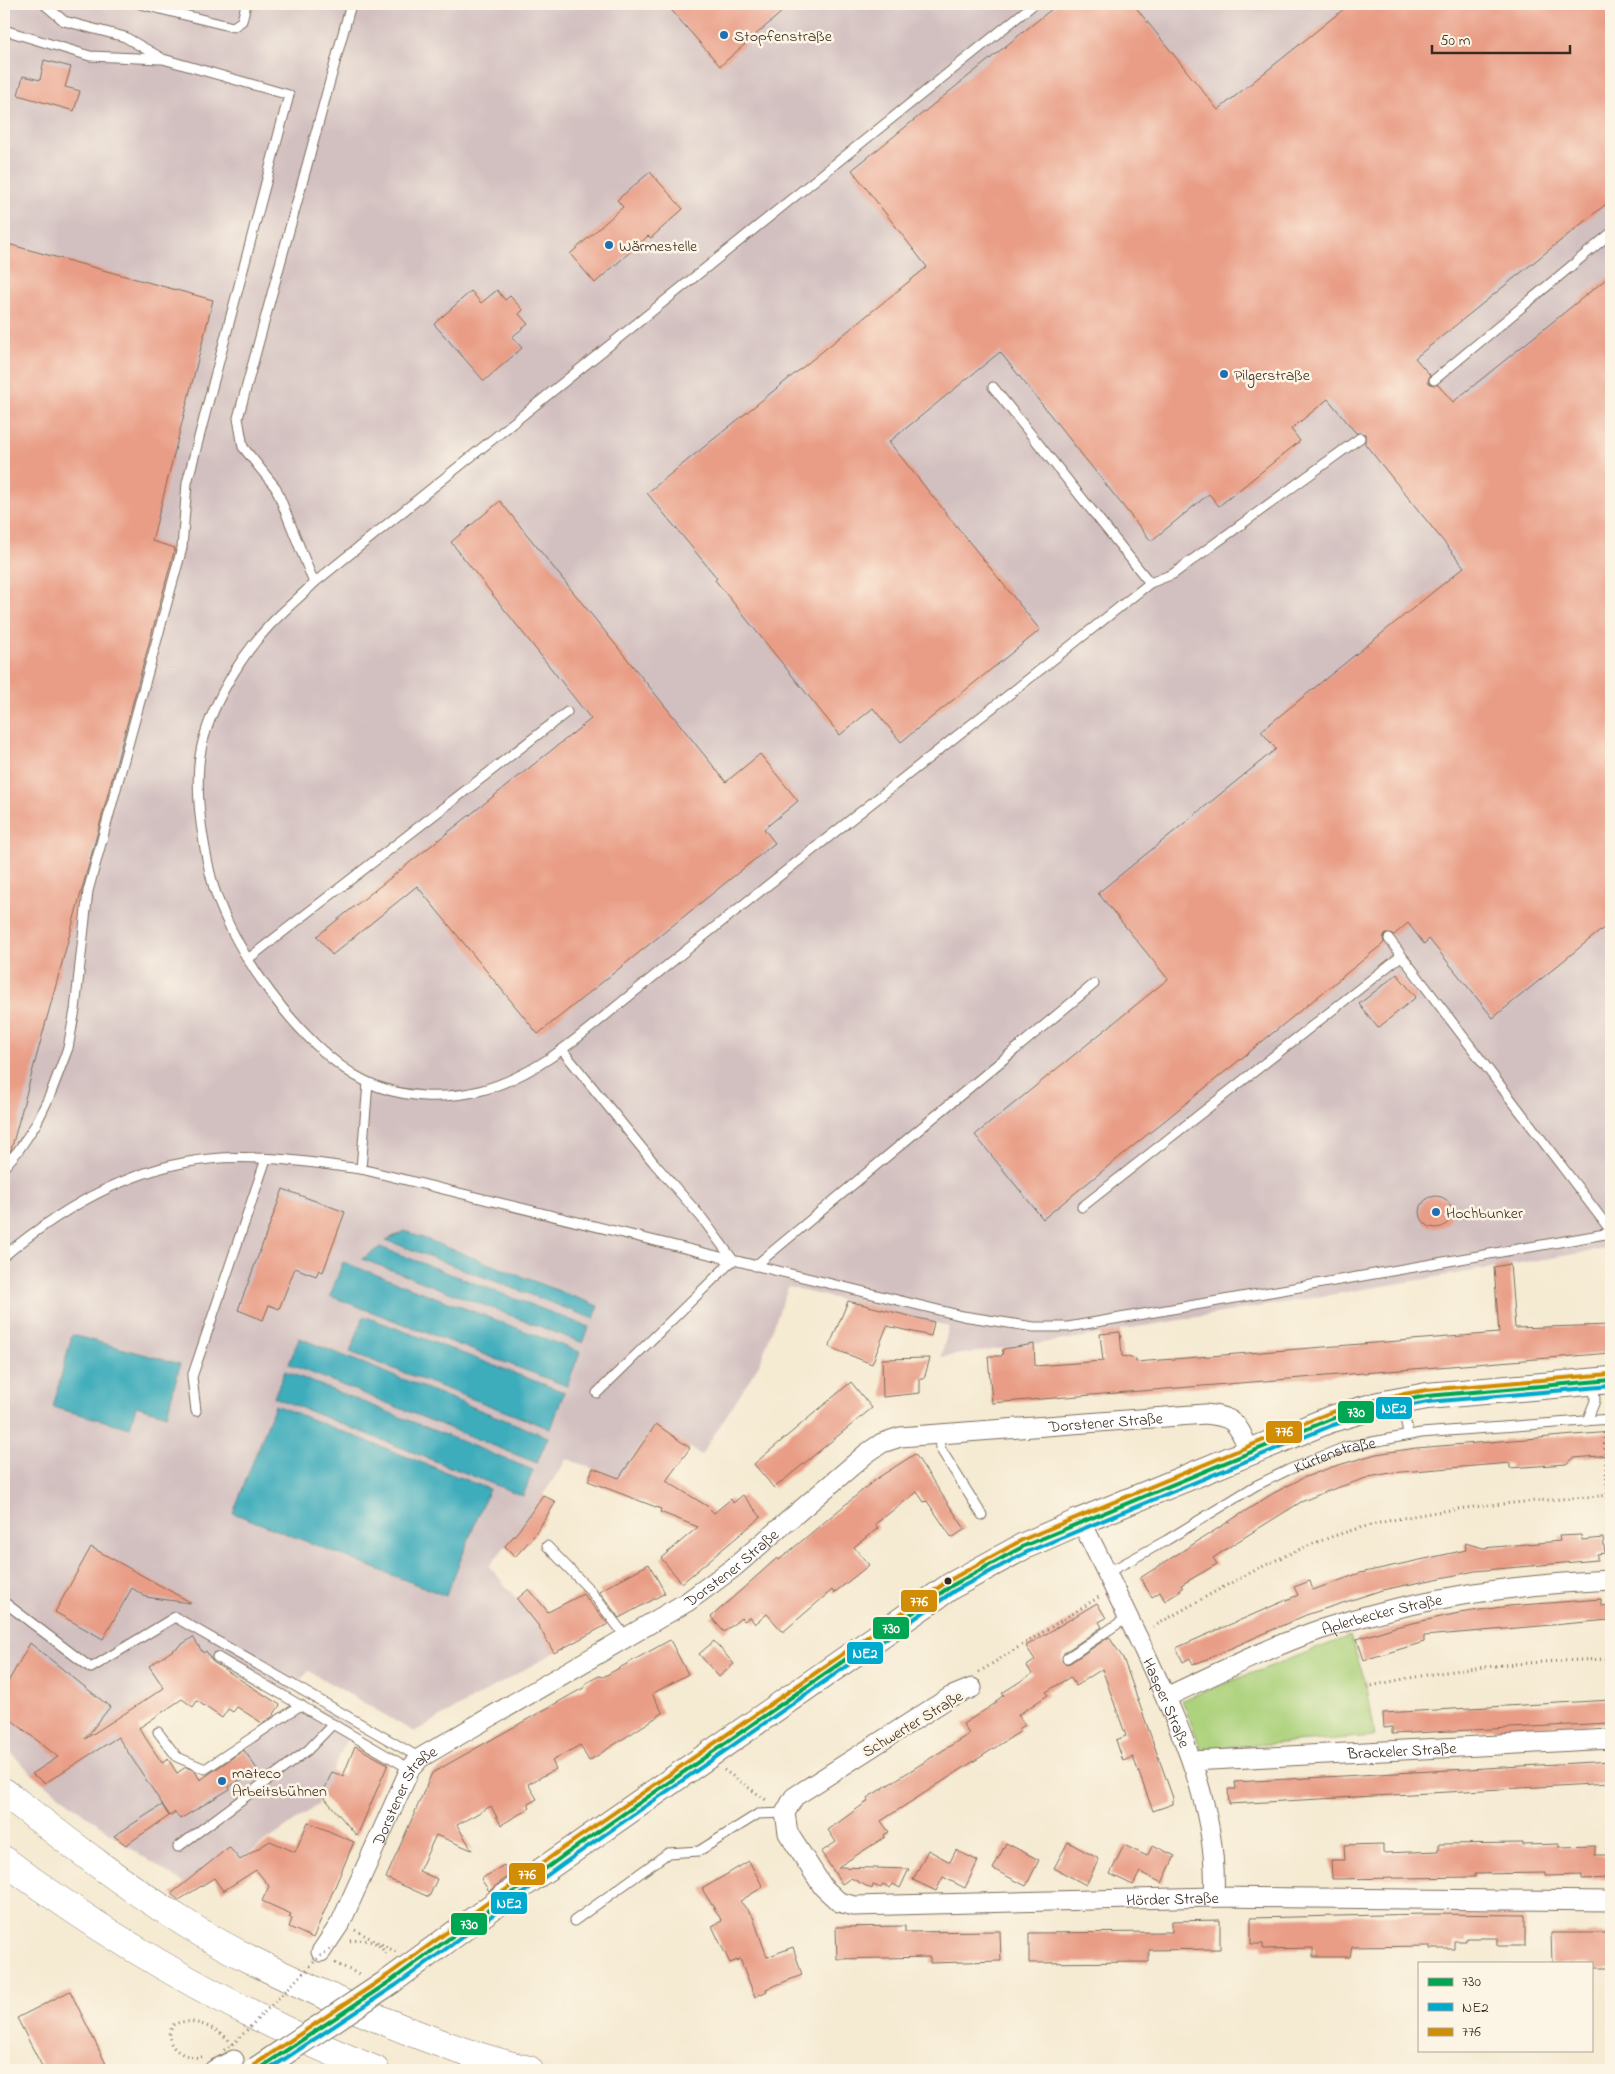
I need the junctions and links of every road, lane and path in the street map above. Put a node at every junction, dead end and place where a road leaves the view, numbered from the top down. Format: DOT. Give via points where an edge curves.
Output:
graph roads {
  1 [pos="44,4"];
  2 [pos="140,4"];
  3 [pos="246,4"];
  4 [pos="351,4"];
  5 [pos="1034,4"];
  6 [pos="4,30"];
  7 [pos="163,59"];
  8 [pos="1611,233"];
  9 [pos="1434,380"];
  10 [pos="993,387"];
  11 [pos="1360,438"];
  12 [pos="314,583"];
  13 [pos="1150,583"];
  14 [pos="567,712"];
  15 [pos="1389,939"];
  16 [pos="1401,956"];
  17 [pos="248,960"];
  18 [pos="1094,984"];
  19 [pos="563,1051"];
  20 [pos="368,1083"];
  21 [pos="266,1158"];
  22 [pos="4,1167"];
  23 [pos="361,1169"];
  24 [pos="1082,1207"];
  25 [pos="1611,1232"];
  26 [pos="4,1256"];
  27 [pos="733,1260"];
  28 [pos="755,1266"];
  29 [pos="1603,1381"];
  30 [pos="597,1393"];
  31 [pos="1397,1402"];
  32 [pos="196,1411"];
  33 [pos="1607,1420"];
  34 [pos="1587,1421"];
  35 [pos="939,1434"];
  36 [pos="1408,1435"];
  37 [pos="1250,1452"];
  38 [pos="1609,1495"];
  39 [pos="982,1515"];
  40 [pos="1081,1521"];
  41 [pos="547,1546"];
  42 [pos="1611,1571"];
  43 [pos="1111,1580"];
  44 [pos="1611,1580"];
  45 [pos="4,1602"];
  46 [pos="1128,1617"];
  47 [pos="1137,1636"];
  48 [pos="626,1637"];
  49 [pos="217,1657"];
  50 [pos="1067,1658"];
  51 [pos="1611,1660"];
  52 [pos="1367,1686"];
  53 [pos="972,1688"];
  54 [pos="1166,1697"];
  55 [pos="301,1705"];
  56 [pos="333,1724"];
  57 [pos="158,1732"];
  58 [pos="1611,1738"];
  59 [pos="1192,1761"];
  60 [pos="415,1764"];
  61 [pos="4,1792"];
  62 [pos="785,1813"];
  63 [pos="178,1847"];
  64 [pos="4,1860"];
  65 [pos="1214,1897"];
  66 [pos="1611,1901"];
  67 [pos="574,1920"];
  68 [pos="344,1943"];
  69 [pos="338,1945"];
  70 [pos="326,1957"];
  71 [pos="387,1962"];
  72 [pos="367,1976"];
  73 [pos="212,2060"];
  74 [pos="244,2065"];
  75 [pos="376,2070"];
  76 [pos="529,2070"];
  1 -- 7 [label="lane" via="64,21 125,37"];
  2 -- 3 [label="lane" via="233,27 242,21"];
  4 -- 12 [label="lane" via="238,418 243,447 276,488"];
  5 -- 12 [label="lane"];
  6 -- 7 [label="lane" via="90,56"];
  7 -- 22 [label="lane" via="289,95 187,483 182,548 88,891 68,1048 36,1124"];
  8 -- 9 [label="lane"];
  10 -- 13 [label="lane"];
  11 -- 13 [label="lane" via="1173,574"];
  12 -- 17 [label="lane" via="267,628 234,673 212,716 199,761 202,832 210,876 221,912"];
  13 -- 19 [label="lane"];
  14 -- 17 [label="lane"];
  15 -- 16 [label="lane"];
  16 -- 24 [label="lane"];
  16 -- 25 [label="lane"];
  17 -- 20 [label="lane" via="280,1004 316,1044 346,1071"];
  18 -- 28 [label="lane"];
  19 -- 20 [label="lane" via="514,1080 476,1092 439,1096 401,1094"];
  19 -- 27 [label="lane"];
  20 -- 23 [label="lane"];
  21 -- 23 [label="lane"];
  21 -- 26 [label="lane" via="210,1159 167,1166 123,1180 75,1206"];
  21 -- 32 [label="lane" via="192,1377"];
  23 -- 27 [label="lane"];
  25 -- 28 [label="lane" via="1068,1327 1034,1327 963,1316"];
  27 -- 28 [label="lane"];
  27 -- 30 [label="lane"];
  29 -- 31 [label="main road, Kürtenstraße" via="1427,1396"];
  29 -- 34 [label="lane, Kürtenstraße"];
  31 -- 36 [label="lane" via="1405,1417"];
  31 -- 37 [label="main road, Kürtenstraße" via="1331,1419"];
  33 -- 34 [label="lane, Kürtenstraße"];
  33 -- 38 [label="path"];
  34 -- 36 [label="lane, Kürtenstraße"];
  35 -- 37 [label="street, Dorstener Straße" via="1205,1414 1229,1418 1240,1430"];
  35 -- 39 [label="lane" via="940,1448"];
  35 -- 48 [label="street, Dorstener Straße" via="900,1437 882,1443 733,1568 687,1602"];
  36 -- 43 [label="lane, Kürtenstraße" via="1345,1447 1255,1486 1167,1540"];
  37 -- 40 [label="main road, Kürtenstraße"];
  38 -- 42 [label="path"];
  38 -- 47 [label="path" via="1451,1511 1357,1529 1283,1556"];
  40 -- 43 [label="street, Hasper Straße"];
  40 -- 74 [label="main road, Kürtenstraße, bridge" via="1024,1546 951,1586 515,1890 392,1980"];
  41 -- 48 [label="lane" via="589,1589"];
  43 -- 46 [label="street, Hasper Straße"];
  43 -- 53 [label="path, Schwerter Straße" via="977,1673"];
  44 -- 54 [label="street, Aplerbecker Straße" via="1497,1589 1420,1602 1319,1630"];
  45 -- 60 [label="lane" via="92,1668 175,1617"];
  46 -- 47 [label="street, Hasper Straße"];
  46 -- 50 [label="lane"];
  47 -- 54 [label="street, Hasper Straße"];
  48 -- 60 [label="street, Dorstener Straße"];
  49 -- 55 [label="lane"];
  51 -- 52 [label="path" via="1488,1666"];
  53 -- 62 [label="street, Schwerter Straße" via="950,1697 794,1797"];
  54 -- 59 [label="street, Hasper Straße"];
  55 -- 56 [label="lane"];
  55 -- 57 [label="lane" via="206,1769 177,1757"];
  56 -- 60 [label="lane"];
  56 -- 63 [label="lane" via="308,1750"];
  58 -- 59 [label="street, Brackeler Straße"];
  59 -- 65 [label="street, Hasper Straße" via="1210,1830 1216,1869"];
  60 -- 70 [label="street, Dorstener Straße"];
  61 -- 76 [label="highway" via="115,1877 183,1922 272,1971 425,2037"];
  62 -- 65 [label="street, Hörder Straße" via="788,1833 823,1887 839,1902 854,1906"];
  62 -- 67 [label="lane" via="758,1814 699,1851 668,1853"];
  64 -- 75 [label="highway" via="73,1910 222,2001"];
  65 -- 66 [label="street, Hörder Straße"];
  68 -- 71 [label="path" via="376,1942 384,1951"];
  69 -- 73 [label="path, bridge" via="318,1958 233,2044"];
  70 -- 72 [label="path" via="352,1972"];
  73 -- 74 [label="street"];
  73 -- 74 [label="path" via="179,2054 169,2039 173,2025 186,2020 208,2027 230,2041"];
}
